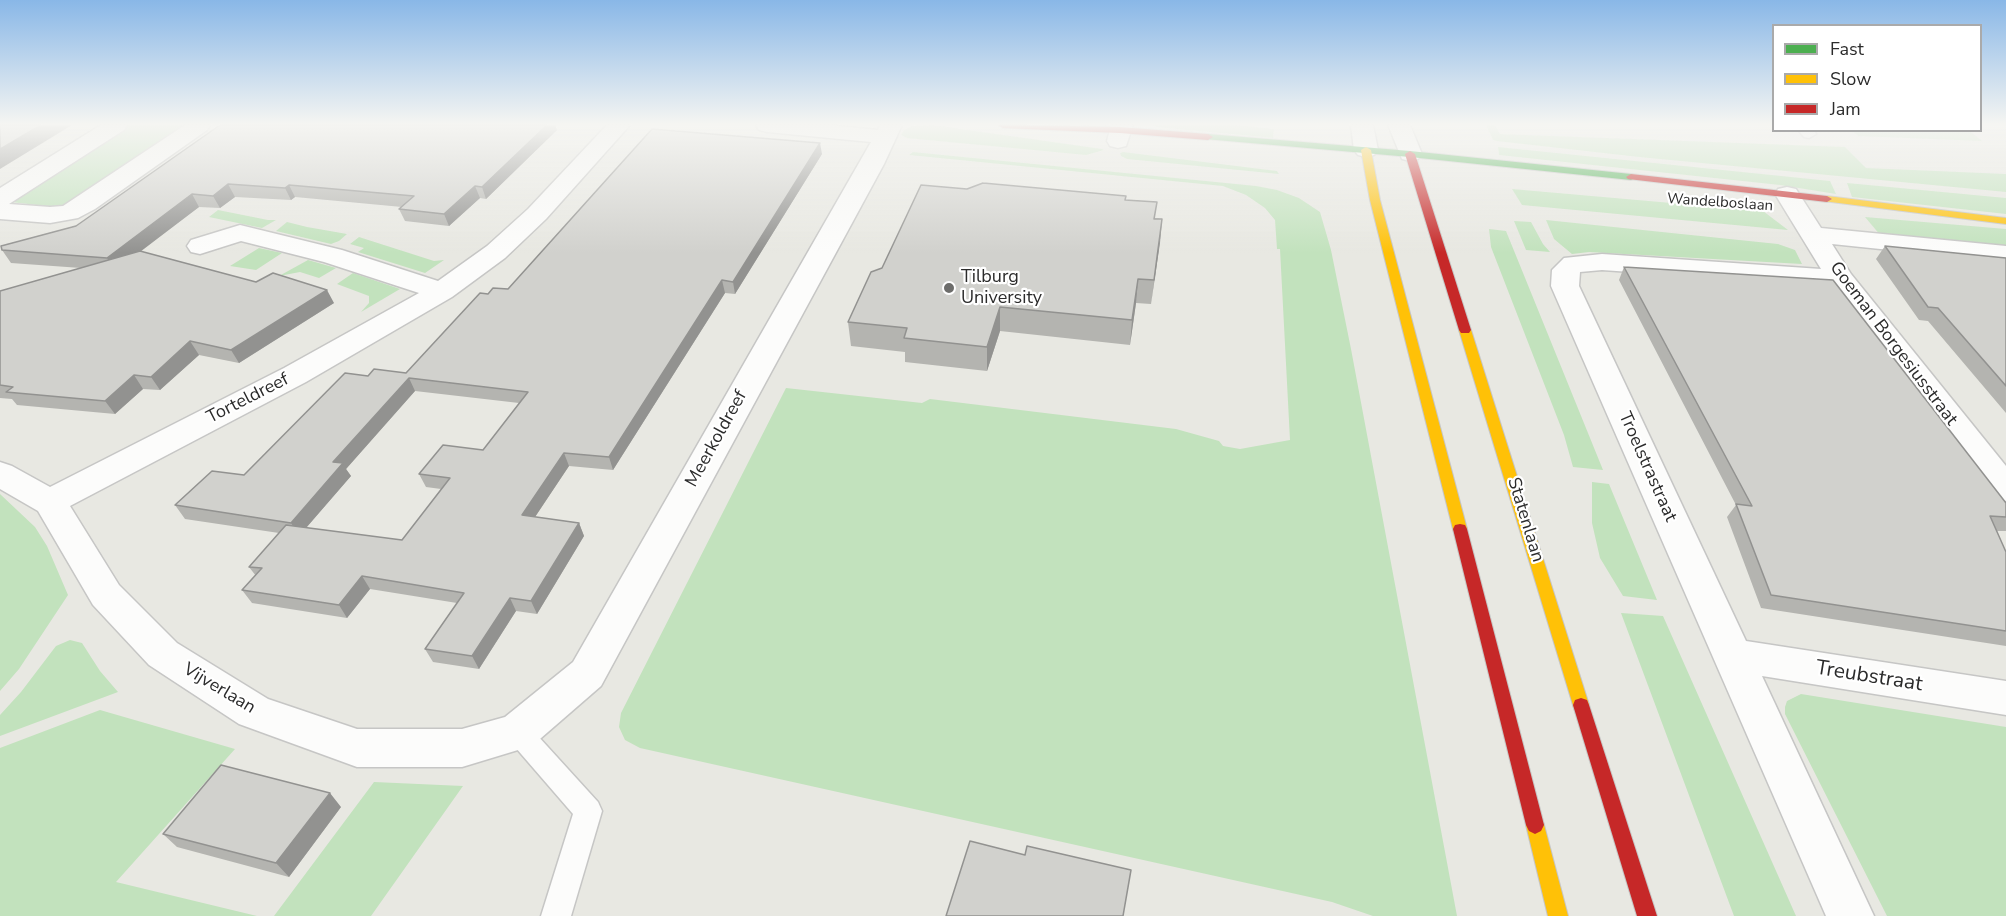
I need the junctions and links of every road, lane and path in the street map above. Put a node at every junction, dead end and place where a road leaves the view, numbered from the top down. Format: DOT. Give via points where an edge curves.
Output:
graph roads {
  1 [pos="49,168"];
  2 [pos="138,168"];
  3 [pos="580,168"];
  4 [pos="870,168"];
  5 [pos="1366,168"];
  6 [pos="1376,168"];
  7 [pos="1418,168"];
  8 [pos="1522,168"];
  9 [pos="1423,177"];
  10 [pos="0,199"];
  11 [pos="1792,201"];
  12 [pos="1762,206"];
  13 [pos="0,211"];
  14 [pos="2006,221"];
  15 [pos="1815,235"];
  16 [pos="200,246"];
  17 [pos="2006,254"];
  18 [pos="1840,278"];
  19 [pos="442,291"];
  20 [pos="0,474"];
  21 [pos="2006,489"];
  22 [pos="50,502"];
  23 [pos="1732,655"];
  24 [pos="2006,698"];
  25 [pos="518,732"];
  26 [pos="556,916"];
  27 [pos="1558,916"];
  28 [pos="1647,916"];
  29 [pos="1850,916"];
  1 -- 10 [label="street"];
  2 -- 13 [label="street" via="69,213"];
  3 -- 19 [label="street, Torteldreef" via="496,252"];
  4 -- 25 [label="street, Meerkoldreef" via="587,674"];
  5 -- 27 [label="street"];
  6 -- 9 [label="street, Wandelboslaan"];
  7 -- 9 [label="street, Statenlaan"];
  8 -- 11 [label="street, Wandelboslaan"];
  9 -- 28 [label="street, Statenlaan"];
  11 -- 12 [label="street, Wandelboslaan"];
  11 -- 14 [label="street, Wandelboslaan"];
  11 -- 15 [label="street, Goeman Borgesiusstraat"];
  15 -- 17 [label="street"];
  15 -- 18 [label="street, Goeman Borgesiusstraat"];
  16 -- 19 [label="street" via="240,233 333,256"];
  18 -- 21 [label="street, Goeman Borgesiusstraat"];
  18 -- 23 [label="street, Troelstrastraat" via="1602,262 1573,264 1565,270 1565,286"];
  19 -- 22 [label="street, Torteldreef" via="295,375"];
  20 -- 22 [label="street, Vijverlaan"];
  22 -- 25 [label="street, Vijverlaan" via="106,595 163,654 254,712 357,747 462,747"];
  23 -- 24 [label="street, Treubstraat"];
  23 -- 29 [label="street, Troelstrastraat"];
  25 -- 26 [label="lane" via="588,811"];
}
